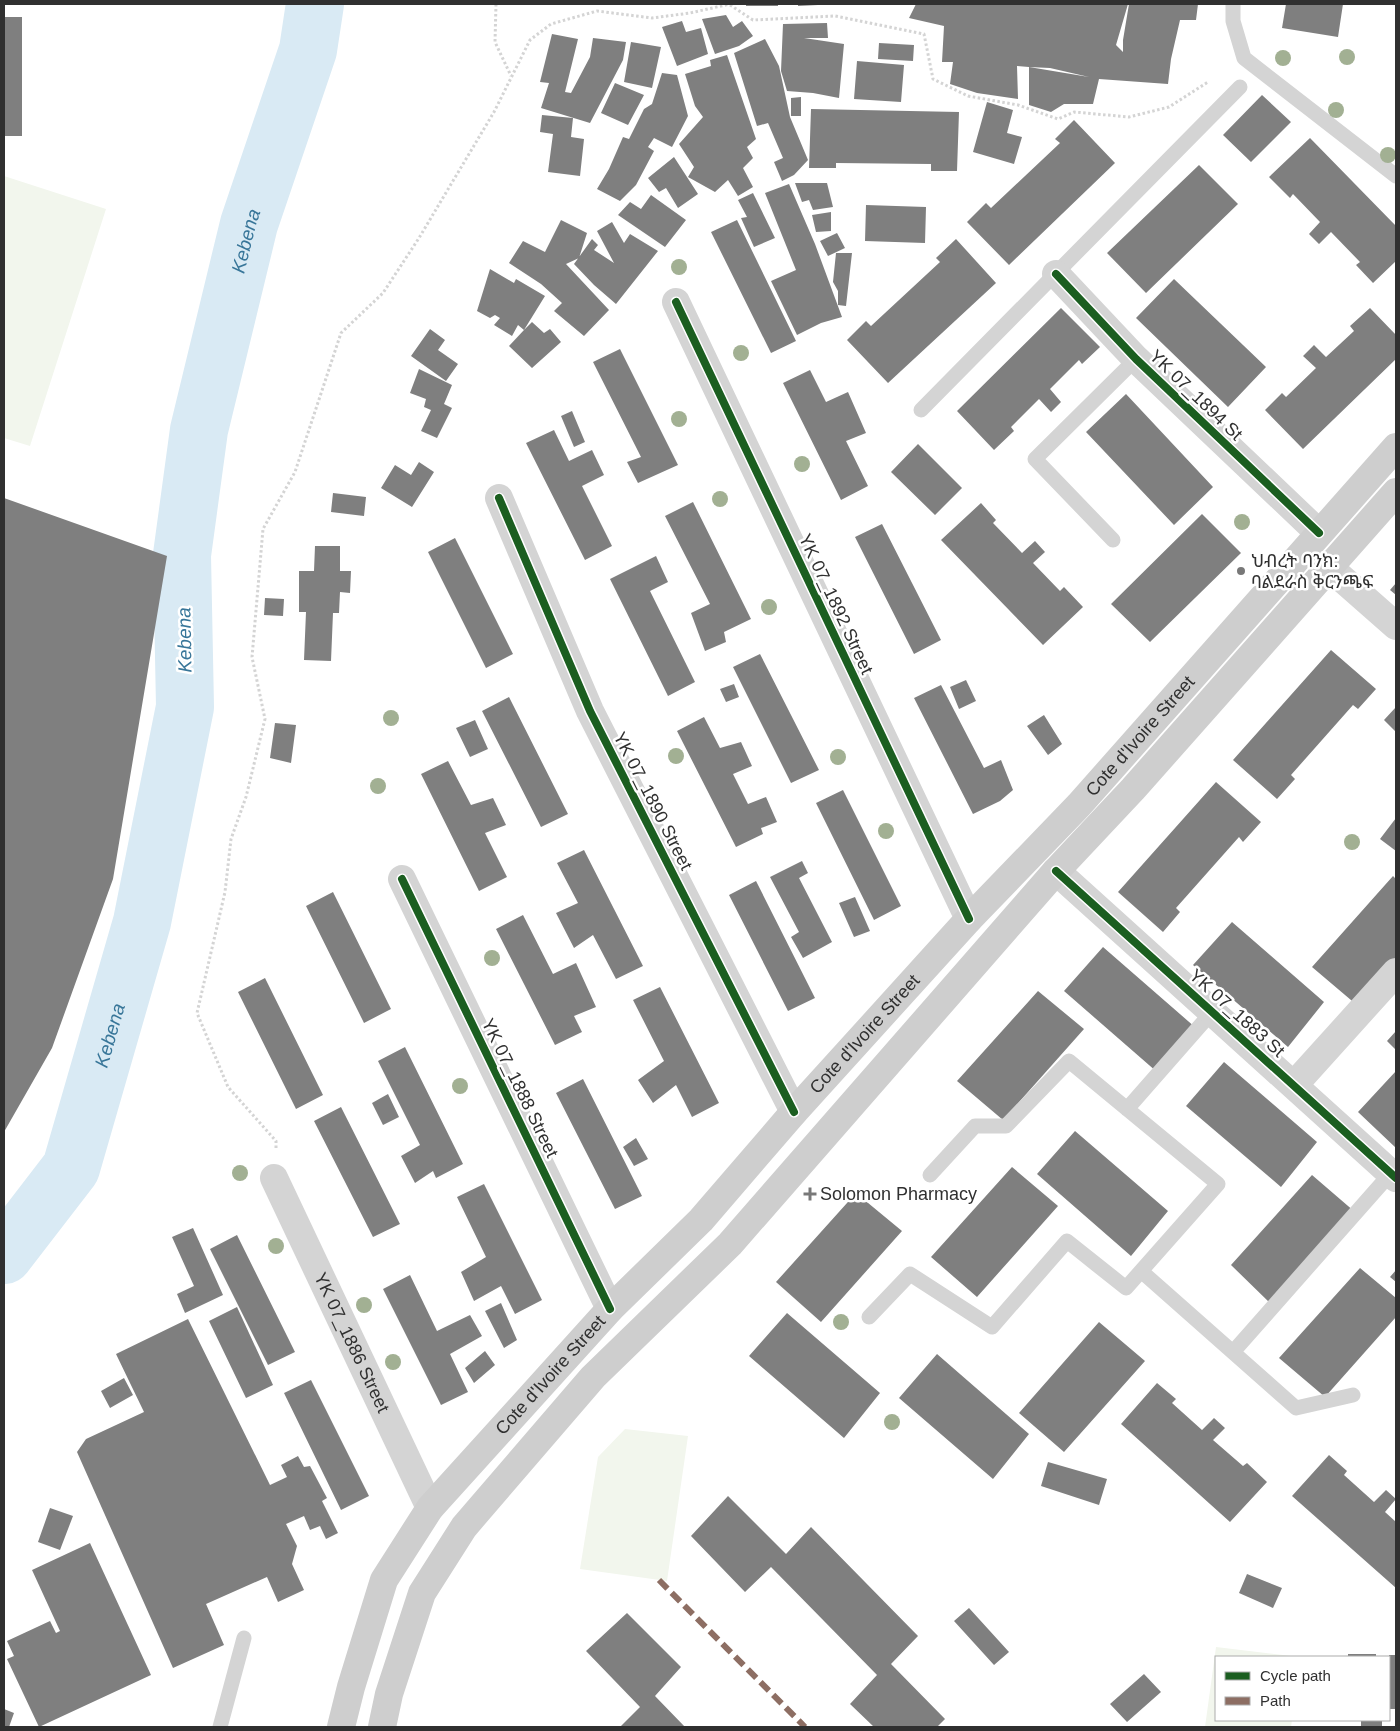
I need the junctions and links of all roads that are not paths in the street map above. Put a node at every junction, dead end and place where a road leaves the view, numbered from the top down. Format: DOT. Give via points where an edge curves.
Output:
graph roads {
  1 [pos="1233,4"];
  2 [pos="1240,88"];
  3 [pos="1396,176"];
  4 [pos="1056,274"];
  5 [pos="676,302"];
  6 [pos="1136,359"];
  7 [pos="920,410"];
  8 [pos="1396,447"];
  9 [pos="1396,492"];
  10 [pos="500,498"];
  11 [pos="1319,534"];
  12 [pos="1113,540"];
  13 [pos="1330,568"];
  14 [pos="1396,626"];
  15 [pos="1056,871"];
  16 [pos="402,879"];
  17 [pos="969,919"];
  18 [pos="1396,972"];
  19 [pos="1213,1012"];
  20 [pos="1294,1085"];
  21 [pos="1127,1109"];
  22 [pos="794,1112"];
  23 [pos="930,1175"];
  24 [pos="1394,1175"];
  25 [pos="274,1178"];
  26 [pos="701,1220"];
  27 [pos="730,1244"];
  28 [pos="1141,1271"];
  29 [pos="610,1310"];
  30 [pos="869,1317"];
  31 [pos="1233,1352"];
  32 [pos="1353,1396"];
  33 [pos="430,1508"];
  34 [pos="244,1638"];
  35 [pos="220,1727"];
  36 [pos="341,1727"];
  37 [pos="382,1727"];
  1 -- 3 [label="lane" via="1233,21 1244,58"];
  2 -- 4 [label="lane"];
  4 -- 6 [label="street, YK 07_1894 St"];
  4 -- 7 [label="lane"];
  5 -- 17 [label="street, YK 07_1892 Street"];
  6 -- 11 [label="street, YK 07_1894 St"];
  6 -- 12 [label="lane" via="1035,459"];
  8 -- 11 [label="main road, Cote d'Ivoire Street"];
  9 -- 13 [label="main road, Cote d'Ivoire Street"];
  10 -- 22 [label="street, YK 07_1890 Street" via="590,711"];
  11 -- 17 [label="main road, Cote d'Ivoire Street" via="1079,805"];
  13 -- 14 [label="street"];
  13 -- 15 [label="main road, Cote d'Ivoire Street"];
  15 -- 19 [label="street, YK 07_1883 St"];
  15 -- 27 [label="main road, Cote d'Ivoire Street"];
  16 -- 29 [label="street, YK 07_1888 Street"];
  17 -- 22 [label="main road, Cote d'Ivoire Street"];
  18 -- 20 [label="street"];
  19 -- 20 [label="street, YK 07_1883 St"];
  19 -- 21 [label="lane"];
  20 -- 24 [label="street, YK 07_1883 St"];
  21 -- 23 [label="lane" via="1069,1061 1006,1126 975,1126"];
  21 -- 28 [label="lane" via="1218,1184"];
  22 -- 26 [label="main road, Cote d'Ivoire Street"];
  24 -- 31 [label="lane"];
  25 -- 33 [label="street, YK 07_1886 Street"];
  26 -- 27 [label="main road"];
  26 -- 29 [label="main road, Cote d'Ivoire Street"];
  27 -- 37 [label="main road, Cote d'Ivoire Street" via="594,1377 464,1527 422,1593 388,1694"];
  28 -- 30 [label="lane" via="1126,1288 1066,1241 992,1327 910,1274"];
  28 -- 31 [label="lane"];
  29 -- 33 [label="main road, Cote d'Ivoire Street"];
  31 -- 32 [label="lane" via="1296,1408"];
  33 -- 36 [label="main road, Cote d'Ivoire Street" via="384,1580"];
  34 -- 35 [label="lane"];
}
